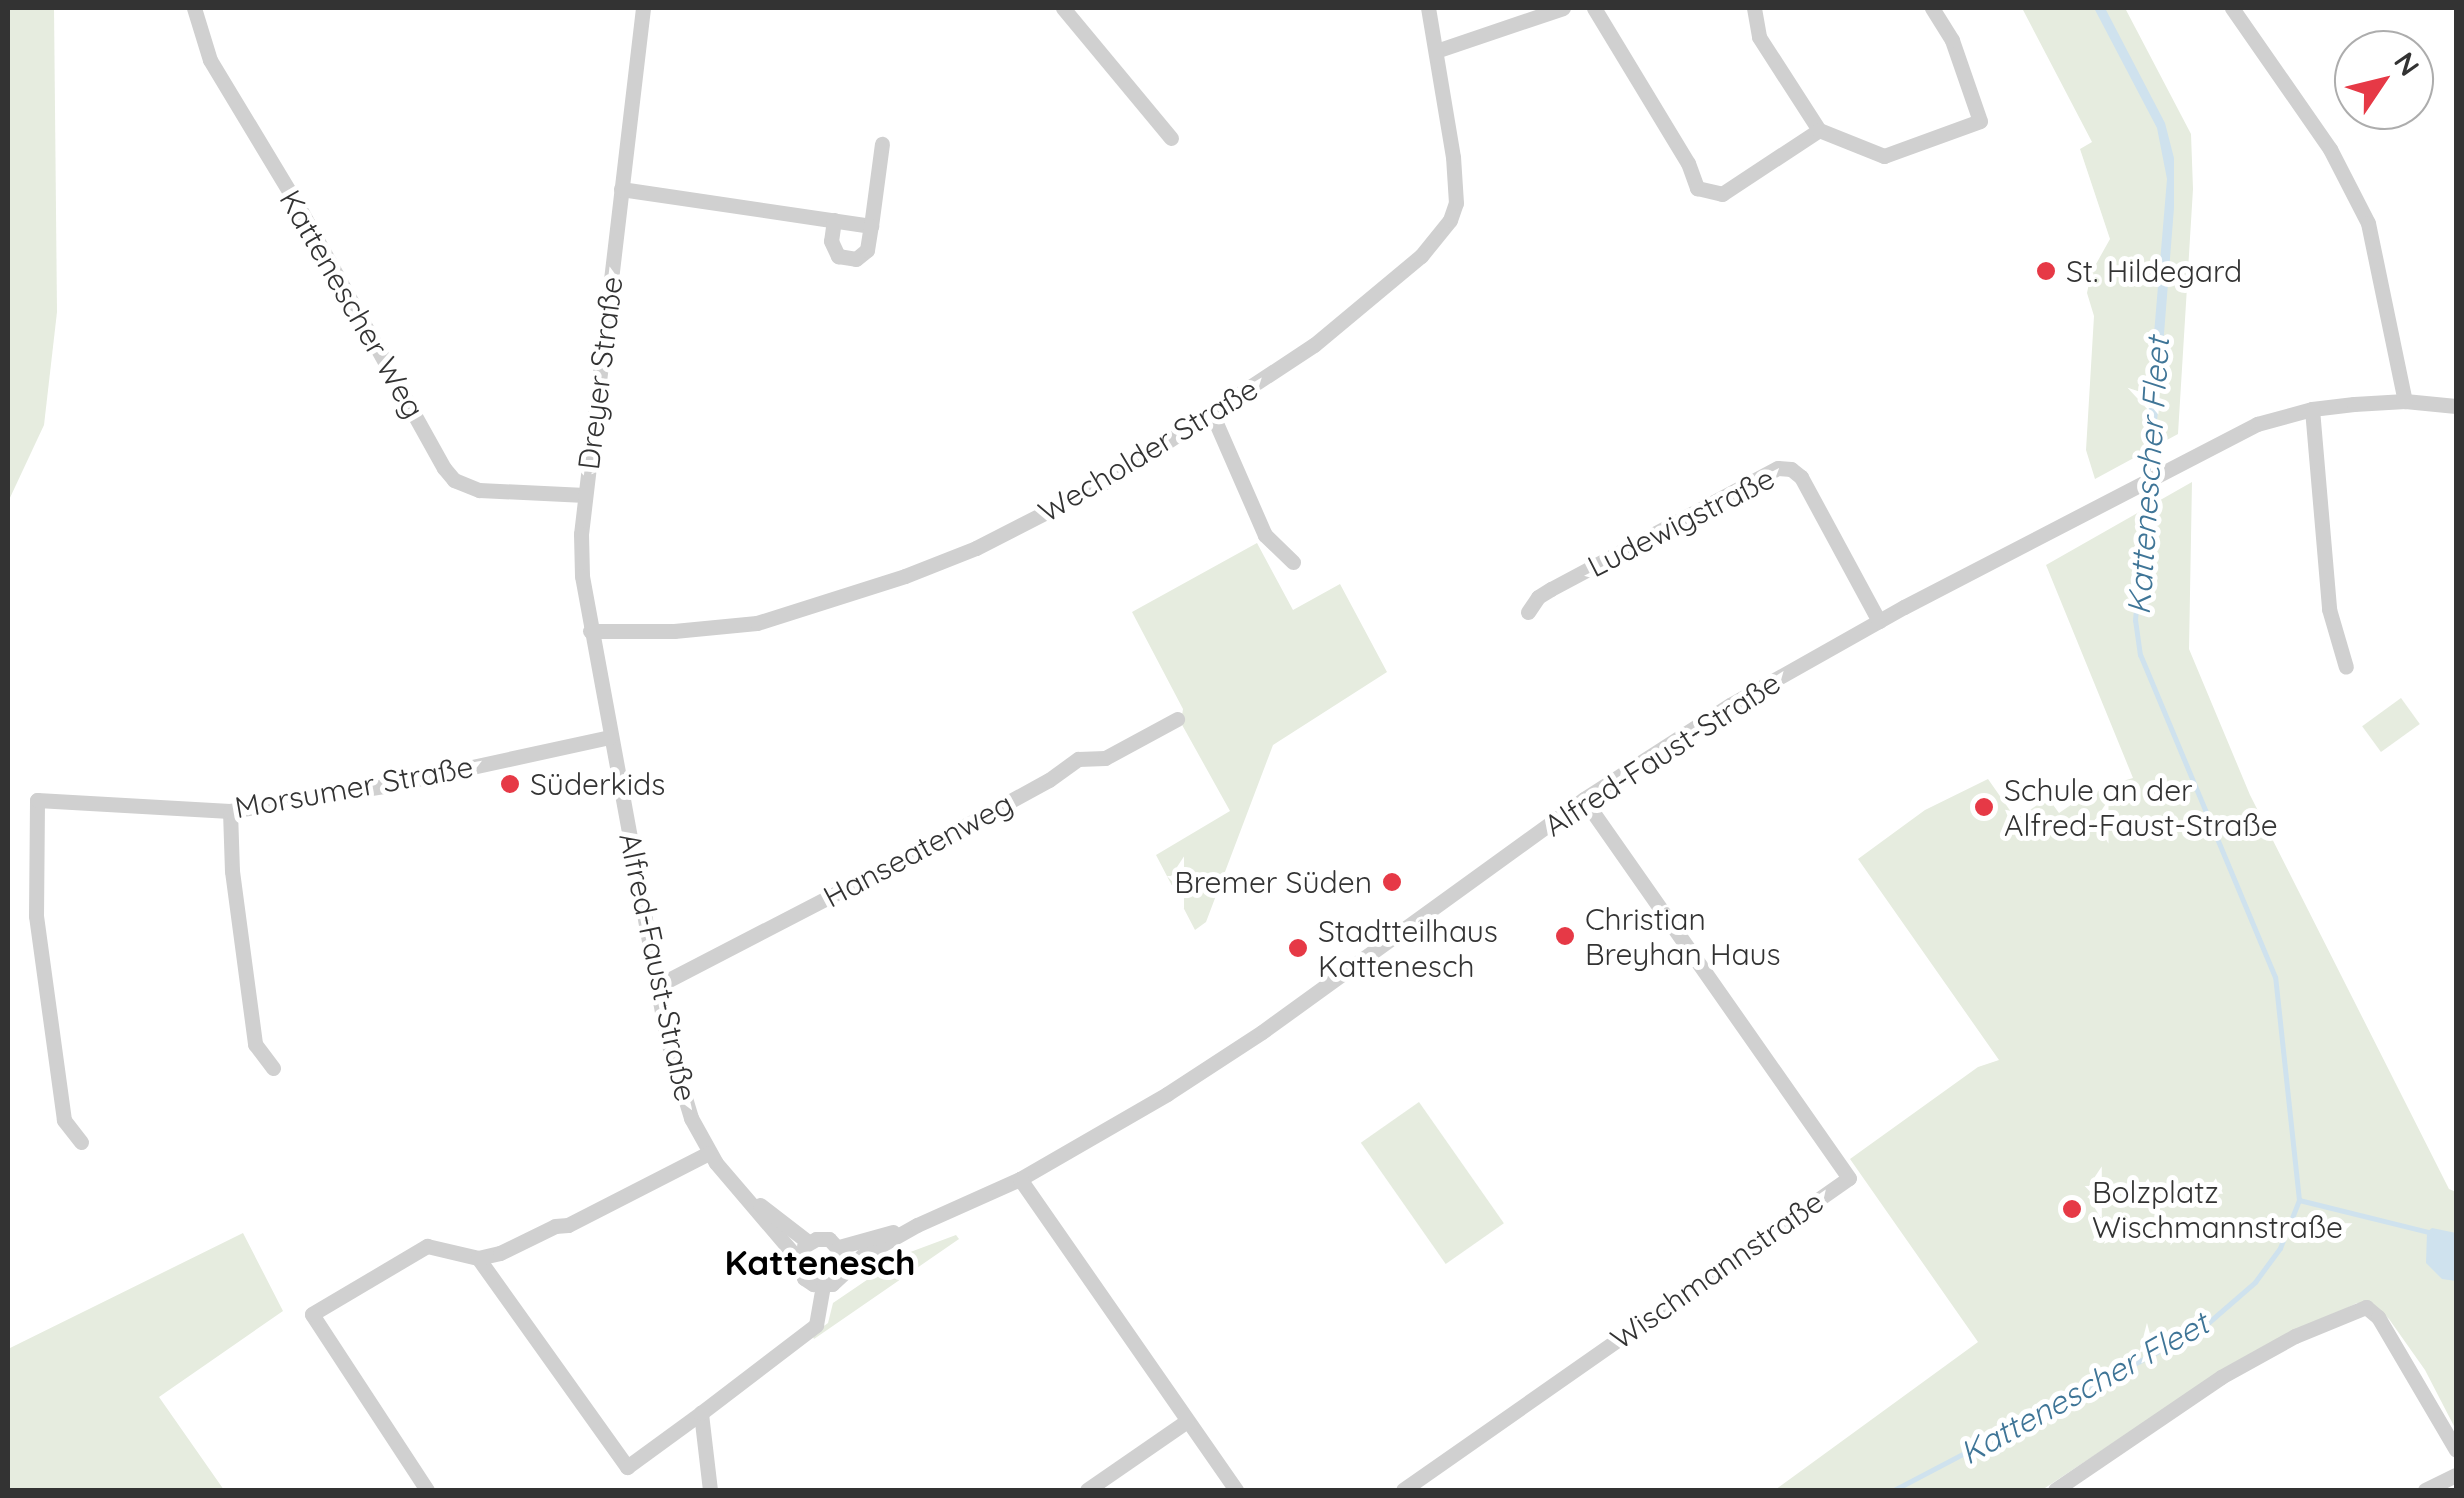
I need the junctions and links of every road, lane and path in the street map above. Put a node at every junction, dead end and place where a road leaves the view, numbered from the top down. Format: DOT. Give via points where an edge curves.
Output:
graph roads {
  1 [pos="194,8"];
  2 [pos="643,8"];
  3 [pos="1063,8"];
  4 [pos="1428,8"];
  5 [pos="1564,8"];
  6 [pos="1594,8"];
  7 [pos="1754,8"];
  8 [pos="1932,8"];
  9 [pos="2232,8"];
  10 [pos="1436,51"];
  11 [pos="1819,130"];
  12 [pos="1171,138"];
  13 [pos="882,144"];
  14 [pos="621,189"];
  15 [pos="834,220"];
  16 [pos="871,226"];
  17 [pos="2405,401"];
  18 [pos="2456,406"];
  19 [pos="2312,409"];
  20 [pos="1213,416"];
  21 [pos="586,494"];
  22 [pos="1293,562"];
  23 [pos="1528,612"];
  24 [pos="1878,621"];
  25 [pos="590,631"];
  26 [pos="2346,667"];
  27 [pos="1177,718"];
  28 [pos="610,737"];
  29 [pos="1584,800"];
  30 [pos="230,811"];
  31 [pos="657,986"];
  32 [pos="273,1068"];
  33 [pos="80,1142"];
  34 [pos="709,1153"];
  35 [pos="1020,1179"];
  36 [pos="735,1184"];
  37 [pos="917,1225"];
  38 [pos="808,1242"];
  39 [pos="839,1246"];
  40 [pos="478,1258"];
  41 [pos="798,1259"];
  42 [pos="844,1271"];
  43 [pos="823,1286"];
  44 [pos="701,1413"];
  45 [pos="1186,1421"];
  46 [pos="2456,1450"];
  47 [pos="2456,1475"];
  48 [pos="2066,1487"];
  49 [pos="427,1490"];
  50 [pos="710,1490"];
  51 [pos="1087,1490"];
  52 [pos="1236,1490"];
  53 [pos="1404,1490"];
  54 [pos="2425,1490"];
  1 -- 21 [label="street, Kattenescher Weg" via="210,60 454,480 504,494"];
  2 -- 14 [label="street, Dreyer Straße"];
  3 -- 12 [label="street"];
  4 -- 10 [label="street, Wecholder Straße"];
  5 -- 10 [label="street"];
  6 -- 11 [label="street" via="1698,188 1722,194"];
  7 -- 11 [label="street" via="1758,38"];
  8 -- 11 [label="street" via="1952,40 1980,121 1884,156"];
  9 -- 17 [label="street" via="2330,149 2368,224"];
  10 -- 20 [label="street, Wecholder Straße" via="1456,188 1450,220 1376,296"];
  13 -- 16 [label="street"];
  14 -- 15 [label="street"];
  14 -- 21 [label="street, Dreyer Straße"];
  15 -- 16 [label="street"];
  15 -- 16 [label="street" via="831,241 838,256 856,259 867,250"];
  17 -- 18 [label="street, Alfred-Faust-Straße"];
  17 -- 19 [label="street, Alfred-Faust-Straße"];
  19 -- 24 [label="street, Alfred-Faust-Straße" via="2258,424"];
  19 -- 26 [label="street" via="2330,609"];
  20 -- 22 [label="street" via="1265,535"];
  20 -- 25 [label="street, Wecholder Straße" via="1039,517 838,601 757,623"];
  21 -- 25 [label="street, Dreyer Straße" via="582,576"];
  23 -- 24 [label="street, Ludewigstraße" via="1551,588 1778,468 1801,477"];
  24 -- 29 [label="street, Alfred-Faust-Straße" via="1730,705"];
  25 -- 28 [label="street, Dreyer Straße"];
  27 -- 31 [label="street, Hanseatenweg" via="1105,758 1078,758 948,836"];
  28 -- 30 [label="street, Morsumer Straße" via="385,786"];
  28 -- 31 [label="street, Alfred-Faust-Straße"];
  29 -- 35 [label="street, Alfred-Faust-Straße" via="1248,1041"];
  29 -- 53 [label="street, Wischmannstraße" via="1848,1178"];
  30 -- 32 [label="street" via="256,1044"];
  30 -- 33 [label="street, Morsumer Straße" via="37,800 36,916 64,1120"];
  31 -- 34 [label="street, Alfred-Faust-Straße" via="678,1075"];
  34 -- 36 [label="street, Alfred-Faust-Straße"];
  34 -- 40 [label="street" via="568,1225"];
  35 -- 37 [label="street, Alfred-Faust-Straße"];
  35 -- 45 [label="street"];
  36 -- 38 [label="street, Alfred-Faust-Straße"];
  36 -- 41 [label="street, Alfred-Faust-Straße"];
  37 -- 39 [label="street, Alfred-Faust-Straße"];
  37 -- 42 [label="street, Alfred-Faust-Straße"];
  38 -- 39 [label="street, Alfred-Faust-Straße" via="829,1239"];
  38 -- 41 [label="street"];
  39 -- 42 [label="street"];
  40 -- 44 [label="street" via="627,1467"];
  40 -- 49 [label="street" via="427,1246 312,1314"];
  41 -- 43 [label="street, Alfred-Faust-Straße" via="804,1278"];
  42 -- 43 [label="street, Alfred-Faust-Straße"];
  43 -- 44 [label="street" via="816,1324"];
  44 -- 50 [label="street"];
  45 -- 51 [label="street"];
  45 -- 52 [label="street"];
  46 -- 48 [label="street" via="2366,1307 2221,1377"];
  47 -- 54 [label="street"];
}
